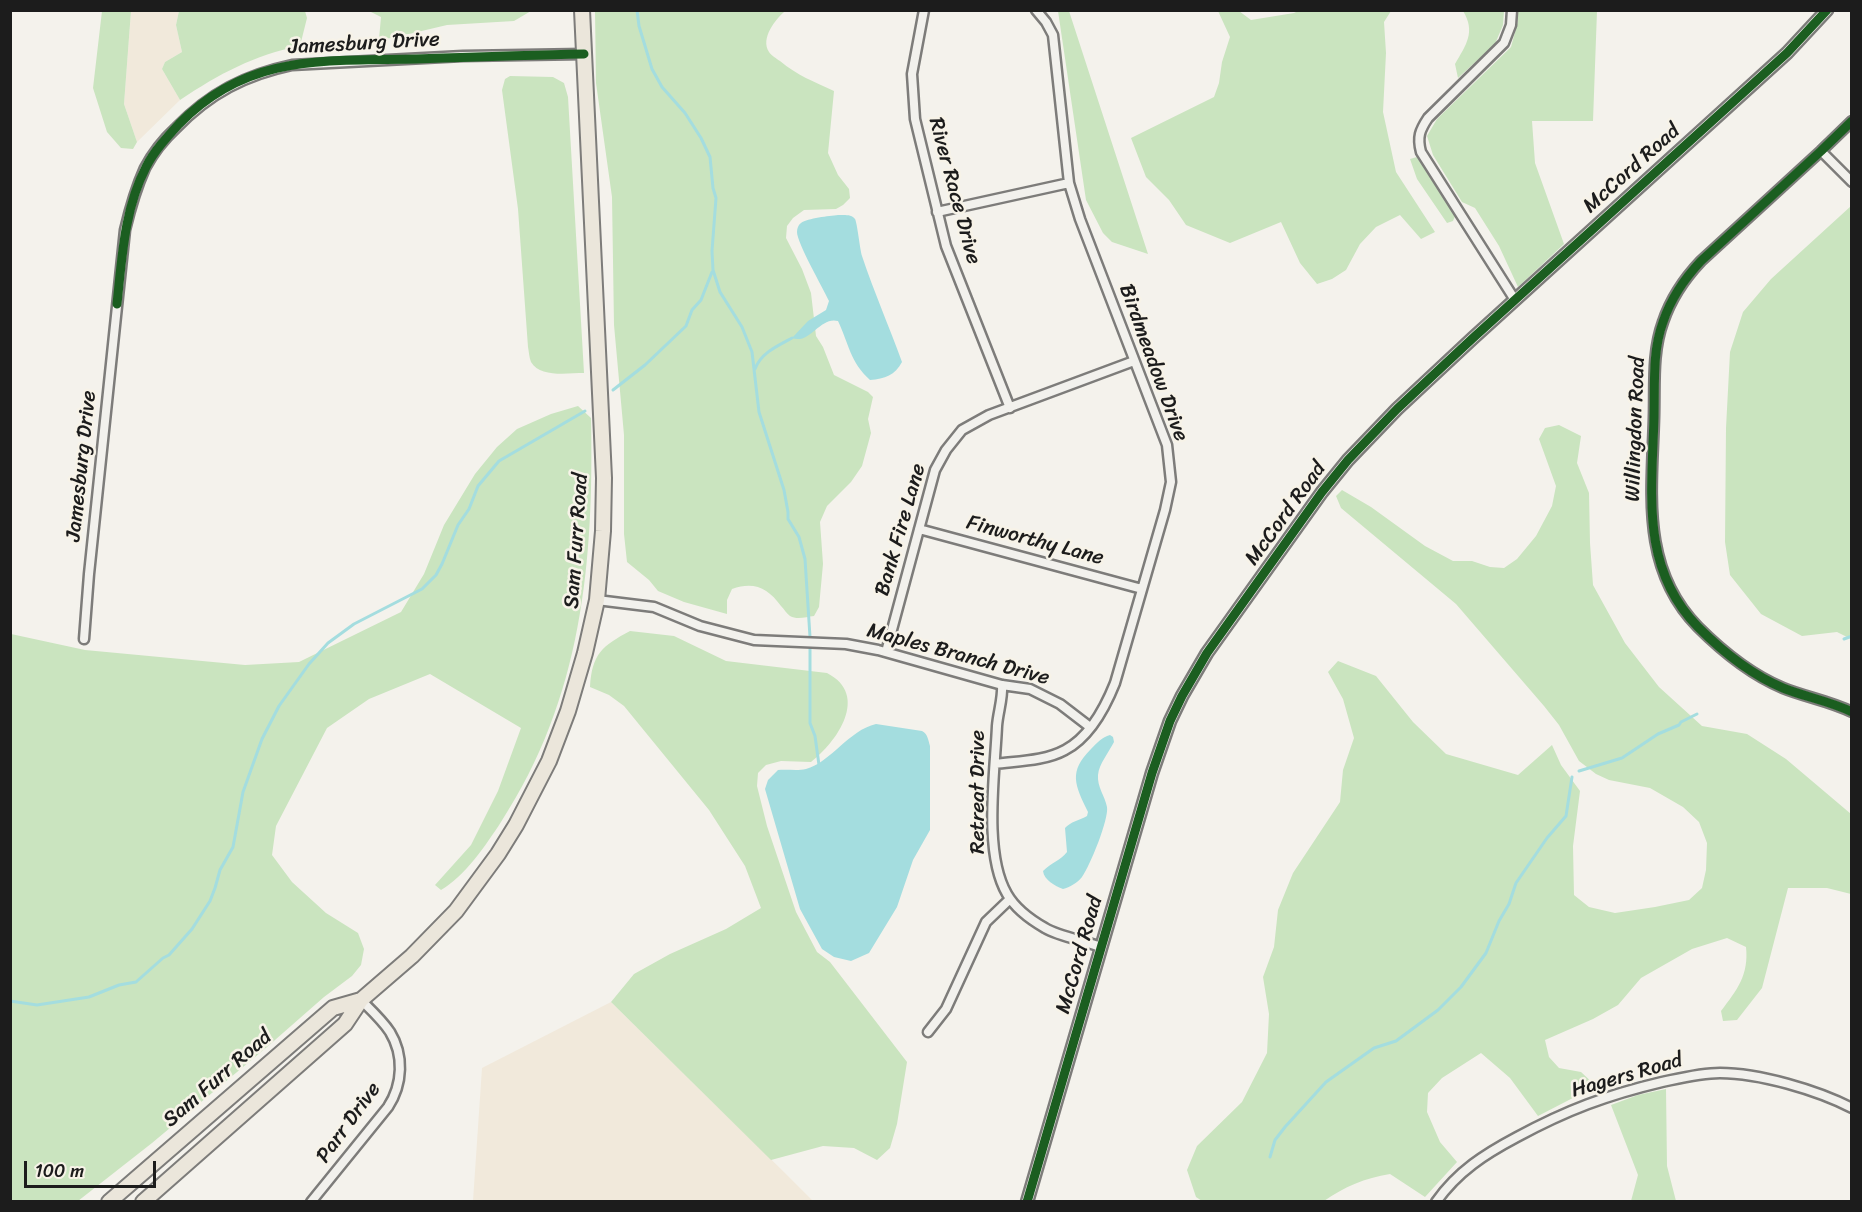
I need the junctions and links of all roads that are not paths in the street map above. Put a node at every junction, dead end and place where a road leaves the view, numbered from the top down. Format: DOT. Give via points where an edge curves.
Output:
graph roads {
  1 [pos="582,10"];
  2 [pos="924,10"];
  3 [pos="1036,10"];
  4 [pos="1512,10"];
  5 [pos="1827,10"];
  6 [pos="584,54"];
  7 [pos="1851,121"];
  8 [pos="1821,151"];
  9 [pos="1851,182"];
  10 [pos="1069,183"];
  11 [pos="937,212"];
  12 [pos="1515,300"];
  13 [pos="1134,361"];
  14 [pos="1010,408"];
  15 [pos="919,529"];
  16 [pos="1142,589"];
  17 [pos="597,600"];
  18 [pos="84,639"];
  19 [pos="886,652"];
  20 [pos="1002,685"];
  21 [pos="1851,712"];
  22 [pos="1090,727"];
  23 [pos="995,764"];
  24 [pos="1010,898"];
  25 [pos="1101,947"];
  26 [pos="361,1000"];
  27 [pos="928,1032"];
  28 [pos="1851,1108"];
  29 [pos="109,1202"];
  30 [pos="143,1202"];
  31 [pos="311,1202"];
  32 [pos="1027,1202"];
  33 [pos="1436,1202"];
  1 -- 6 [label="main road, Sam Furr Road"];
  2 -- 11 [label="street, River Race Drive" via="912,90"];
  3 -- 10 [label="street, Birdmeadow Drive" via="1053,35"];
  4 -- 12 [label="street" via="1504,43 1428,118 1419,139 1421,152"];
  5 -- 12 [label="street, McCord Road" via="1787,53"];
  6 -- 17 [label="main road, Sam Furr Road" via="604,478"];
  6 -- 18 [label="street, Jamesburg Drive" via="463,56 292,65 266,70 226,88 191,112 166,138 146,167 125,230"];
  7 -- 8 [label="street, Willingdon Road"];
  8 -- 9 [label="street"];
  8 -- 21 [label="street, Willingdon Road" via="1701,261 1681,284 1668,308 1656,356 1652,524 1657,555 1669,586 1698,627 1729,654 1781,688"];
  10 -- 11 [label="street"];
  10 -- 13 [label="street, Birdmeadow Drive"];
  11 -- 14 [label="street, River Race Drive" via="946,246"];
  12 -- 25 [label="street, McCord Road" via="1348,460 1207,653 1164,736"];
  13 -- 14 [label="street, Bank Fire Lane"];
  13 -- 16 [label="street, Birdmeadow Drive" via="1167,445 1171,482"];
  14 -- 15 [label="street, Bank Fire Lane" via="962,430 946,450 935,470"];
  15 -- 16 [label="street, Finworthy Lane"];
  15 -- 19 [label="street, Bank Fire Lane"];
  16 -- 22 [label="street, Birdmeadow Drive" via="1106,707"];
  17 -- 19 [label="street, Maples Branch Drive" via="654,607 700,626 754,640 860,645"];
  17 -- 26 [label="main road, Sam Furr Road" via="568,711 549,761 516,825 456,911"];
  19 -- 20 [label="street, Maples Branch Drive"];
  20 -- 22 [label="street, Maples Branch Drive" via="1046,696"];
  20 -- 23 [label="street, Retreat Drive"];
  22 -- 23 [label="street, Birdmeadow Drive" via="1065,750"];
  23 -- 24 [label="street, Retreat Drive" via="994,851 999,875"];
  24 -- 25 [label="street, Retreat Drive" via="1047,929"];
  24 -- 27 [label="street" via="986,922 946,1009"];
  25 -- 32 [label="street, McCord Road"];
  26 -- 29 [label="main road, Sam Furr Road" via="333,1008"];
  26 -- 30 [label="main road, Sam Furr Road" via="345,1023"];
  26 -- 31 [label="street, Parr Drive" via="394,1040 400,1066 397,1089 388,1107"];
  28 -- 33 [label="street, Hagers Road" via="1778,1081 1737,1073 1691,1076 1645,1086 1576,1107 1497,1148 1459,1174"];
}
